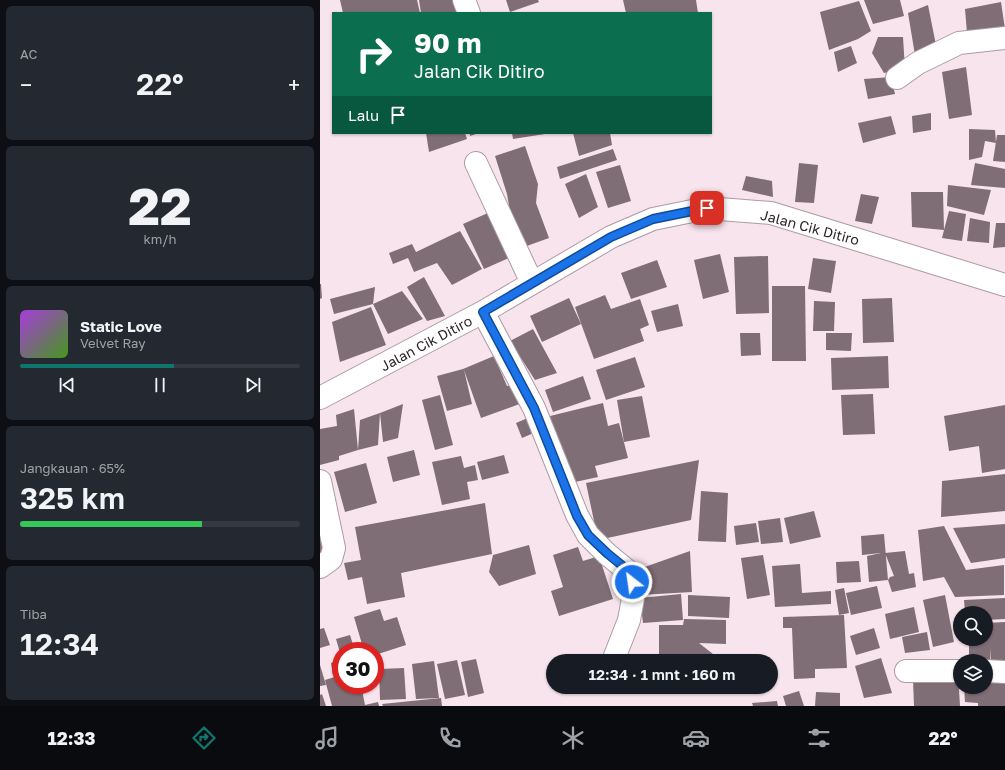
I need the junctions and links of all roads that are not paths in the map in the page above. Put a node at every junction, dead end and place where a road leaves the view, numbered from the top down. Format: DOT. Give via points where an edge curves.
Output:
graph roads {
  1 [pos="464,0"];
  2 [pos="469,12"];
  3 [pos="1005,38"];
  4 [pos="897,78"];
  5 [pos="476,163"];
  6 [pos="532,283"];
  7 [pos="1005,285"];
  8 [pos="483,312"];
  9 [pos="320,398"];
  10 [pos="320,481"];
  11 [pos="320,567"];
  12 [pos="616,654"];
  13 [pos="906,671"];
  14 [pos="953,671"];
  15 [pos="993,672"];
  16 [pos="1005,672"];
  1 -- 2 [label="street"];
  3 -- 4 [label="street" via="959,43 918,63"];
  5 -- 6 [label="street"];
  6 -- 7 [label="street, Jalan Cik Ditiro" via="611,237 653,219 707,208 771,212"];
  6 -- 8 [label="street, Jalan Cik Ditiro"];
  8 -- 9 [label="street, Jalan Cik Ditiro"];
  8 -- 12 [label="street" via="534,408 577,516 588,535 630,572 634,593 629,620"];
  10 -- 11 [label="street" via="334,548 331,559"];
  13 -- 14 [label="street"];
  15 -- 16 [label="street"];
}
